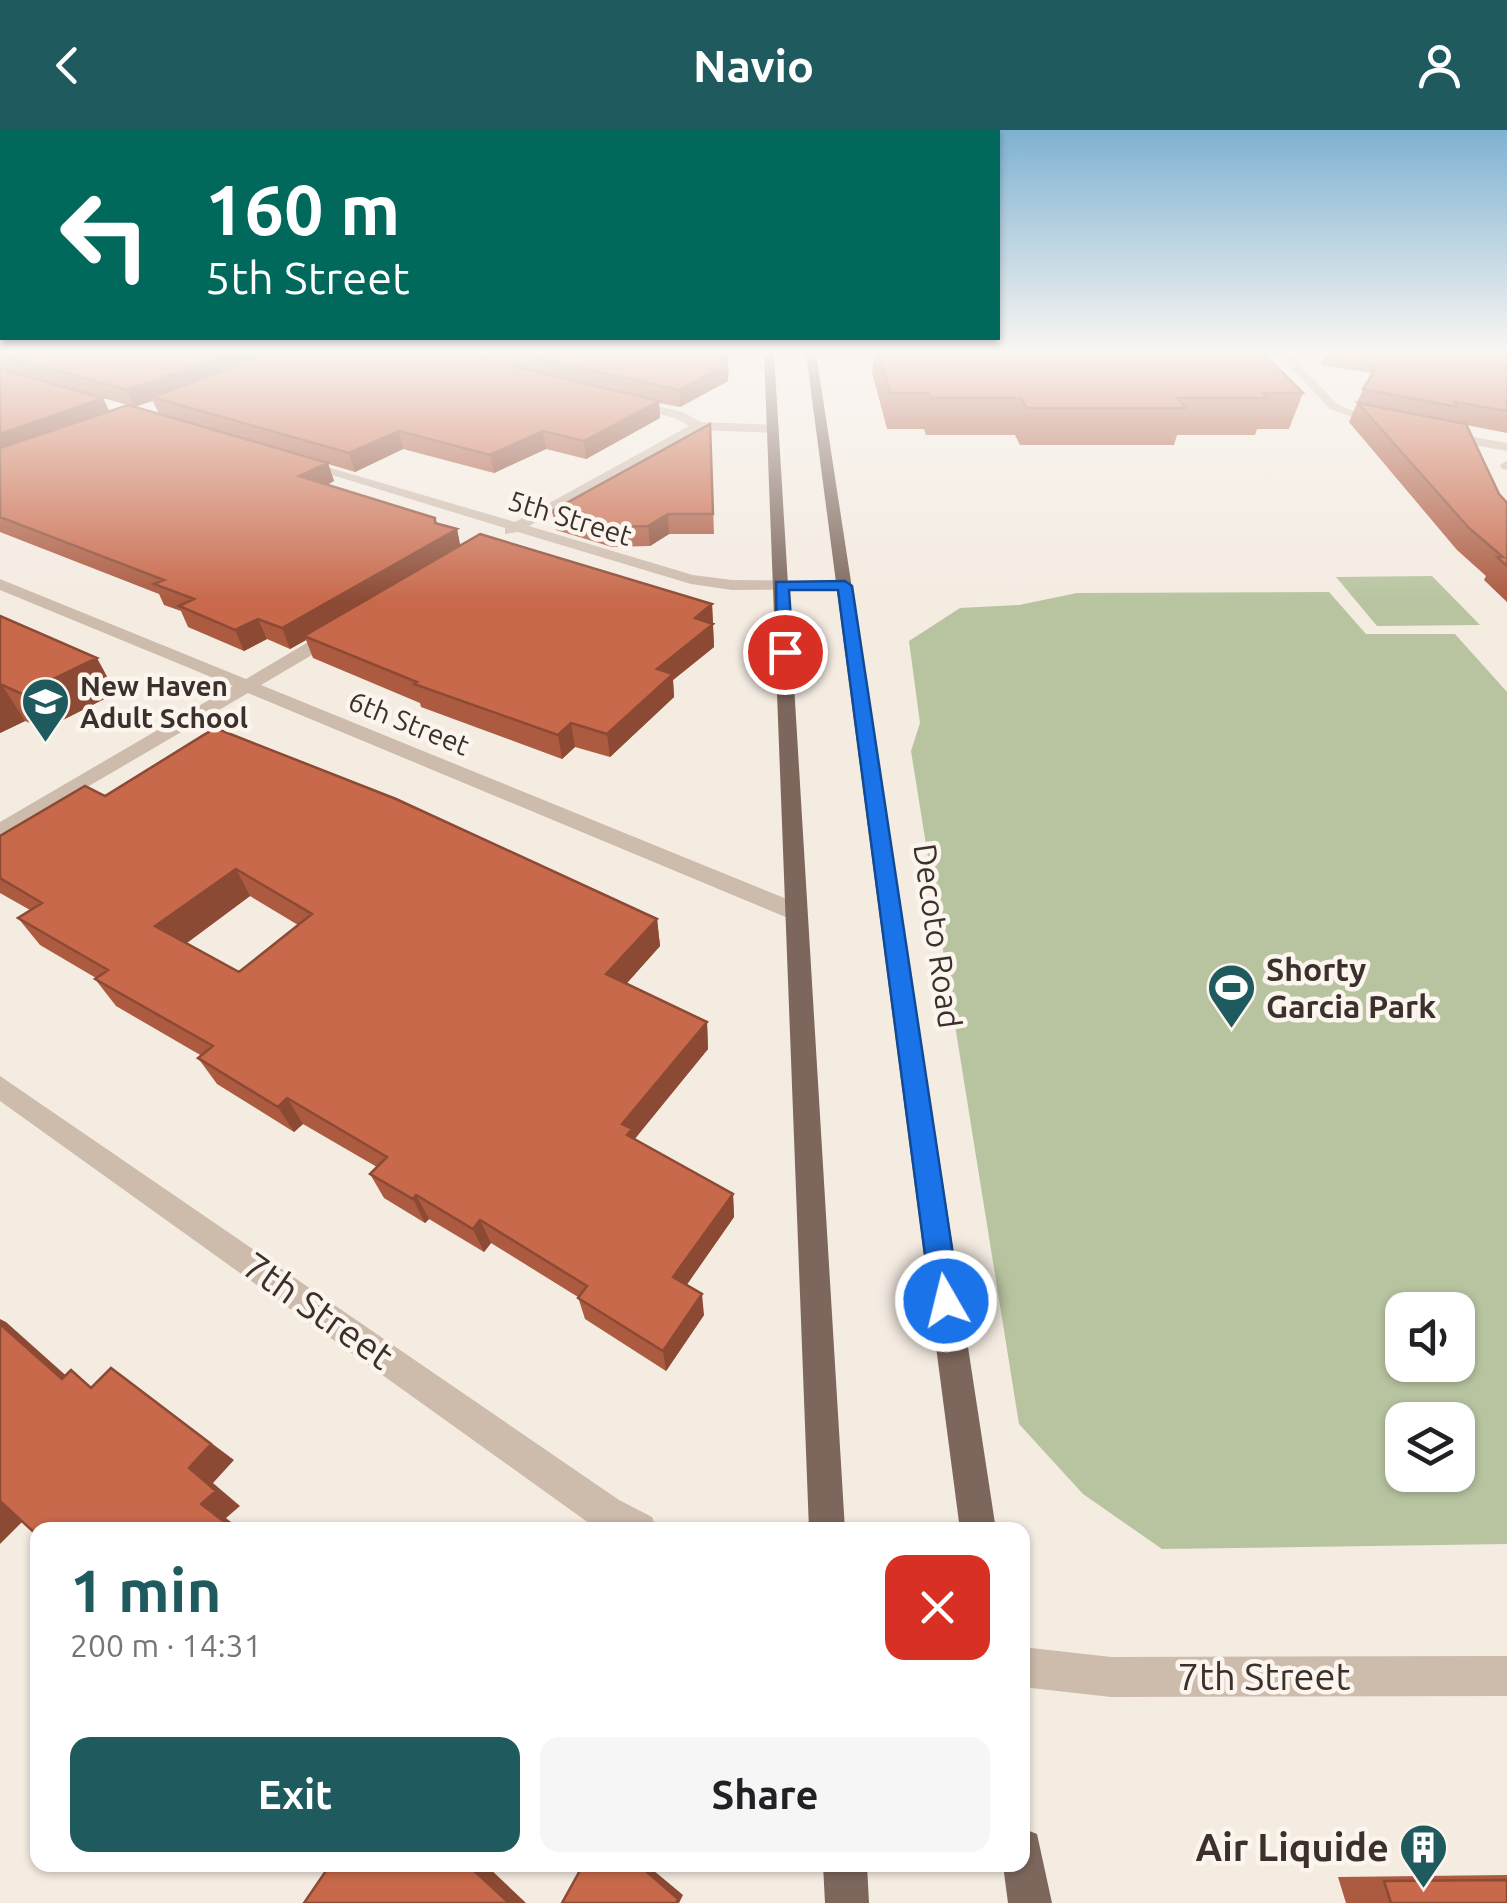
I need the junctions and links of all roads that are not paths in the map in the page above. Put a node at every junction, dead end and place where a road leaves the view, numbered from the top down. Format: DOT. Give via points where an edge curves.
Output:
graph roads {
  1 [pos="680,436"];
  2 [pos="774,436"];
  3 [pos="823,436"];
  4 [pos="1443,436"];
  5 [pos="1507,447"];
  6 [pos="288,460"];
  7 [pos="516,527"];
  8 [pos="499,537"];
  9 [pos="0,584"];
  10 [pos="782,586"];
  11 [pos="845,586"];
  12 [pos="348,627"];
  13 [pos="247,686"];
  14 [pos="0,831"];
  15 [pos="796,912"];
  16 [pos="0,1087"];
  17 [pos="623,1522"];
  18 [pos="827,1522"];
  19 [pos="977,1522"];
  20 [pos="1030,1668"];
  21 [pos="1507,1676"];
  22 [pos="845,1872"];
  23 [pos="1025,1872"];
  24 [pos="847,1903"];
  25 [pos="1030,1903"];
  1 -- 7 [label="street"];
  2 -- 10 [label="main road"];
  3 -- 11 [label="main road, Decoto Road"];
  4 -- 5 [label="street"];
  6 -- 7 [label="street, 5th Street"];
  7 -- 8 [label="street"];
  7 -- 10 [label="street, 5th Street" via="691,580"];
  9 -- 13 [label="street, 6th Street"];
  10 -- 11 [label="street, 5th Street"];
  10 -- 15 [label="main road"];
  11 -- 19 [label="main road, Decoto Road"];
  12 -- 13 [label="street"];
  13 -- 14 [label="street"];
  13 -- 15 [label="street, 6th Street"];
  15 -- 18 [label="main road"];
  16 -- 17 [label="street, 7th Street"];
  20 -- 21 [label="street, 7th Street" via="1111,1677"];
  22 -- 24 [label="main road"];
  23 -- 25 [label="main road"];
}
